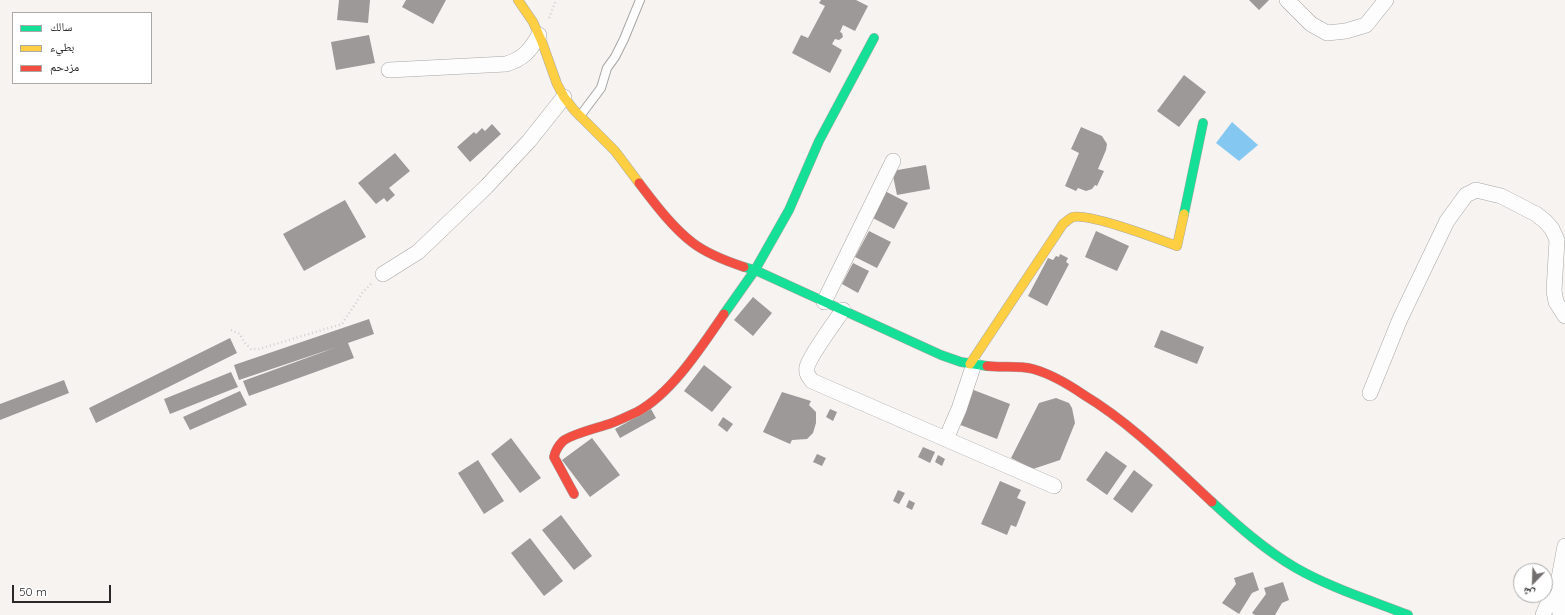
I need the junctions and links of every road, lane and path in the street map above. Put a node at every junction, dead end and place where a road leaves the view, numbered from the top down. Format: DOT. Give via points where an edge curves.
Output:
graph roads {
  1 [pos="518,0"];
  2 [pos="640,0"];
  3 [pos="1287,0"];
  4 [pos="1386,0"];
  5 [pos="539,35"];
  6 [pos="874,38"];
  7 [pos="389,70"];
  8 [pos="564,97"];
  9 [pos="580,116"];
  10 [pos="1203,123"];
  11 [pos="893,161"];
  12 [pos="755,270"];
  13 [pos="383,274"];
  14 [pos="824,302"];
  15 [pos="843,310"];
  16 [pos="1565,316"];
  17 [pos="231,330"];
  18 [pos="972,364"];
  19 [pos="1370,393"];
  20 [pos="946,439"];
  21 [pos="1054,486"];
  22 [pos="574,494"];
  23 [pos="1565,546"];
  24 [pos="1559,578"];
  25 [pos="1408,615"];
  26 [pos="1543,615"];
  27 [pos="1560,615"];
  1 -- 5 [label="street"];
  2 -- 9 [label="lane" via="621,45 607,68 601,88"];
  3 -- 4 [label="street" via="1310,24 1327,33 1366,25"];
  5 -- 7 [label="street" via="525,54 518,60 506,64"];
  5 -- 8 [label="street"];
  6 -- 12 [label="street" via="819,140 789,210"];
  8 -- 9 [label="street"];
  8 -- 13 [label="street" via="529,141 486,187 418,252"];
  9 -- 12 [label="street" via="615,152 658,208 694,244 728,262"];
  10 -- 18 [label="street" via="1177,246 1113,224 1086,217 1072,217 1063,224"];
  11 -- 14 [label="street"];
  12 -- 14 [label="street"];
  12 -- 22 [label="street" via="719,322 666,389 638,411 573,436 558,445 554,457"];
  13 -- 17 [label="path" via="362,292 342,324 259,349 251,349 240,334"];
  14 -- 15 [label="street"];
  15 -- 18 [label="street" via="902,339"];
  15 -- 20 [label="street" via="809,361 807,376 812,381"];
  16 -- 19 [label="street" via="1556,302 1554,291 1556,240 1552,229 1536,214 1501,196 1476,190 1466,195 1447,221 1400,318"];
  18 -- 20 [label="street" via="959,409"];
  18 -- 25 [label="street" via="1027,368 1046,374 1075,389 1119,418 1158,450 1200,492 1281,559 1311,576"];
  20 -- 21 [label="street"];
  23 -- 24 [label="street"];
  24 -- 26 [label="street"];
  24 -- 27 [label="street"];
}
